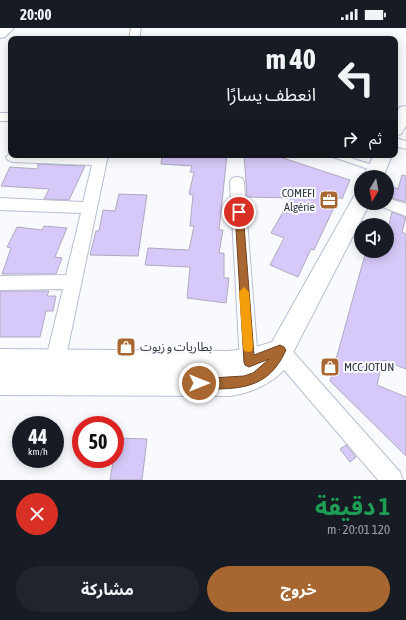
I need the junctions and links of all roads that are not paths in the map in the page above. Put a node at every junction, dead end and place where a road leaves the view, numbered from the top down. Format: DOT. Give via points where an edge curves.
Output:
graph roads {
  1 [pos="7,28"];
  2 [pos="0,34"];
  3 [pos="406,111"];
  4 [pos="398,125"];
  5 [pos="100,158"];
  6 [pos="346,158"];
  7 [pos="377,167"];
  8 [pos="237,182"];
  9 [pos="0,204"];
  10 [pos="394,206"];
  11 [pos="90,208"];
  12 [pos="357,210"];
  13 [pos="406,210"];
  14 [pos="72,282"];
  15 [pos="0,283"];
  16 [pos="280,350"];
  17 [pos="0,362"];
  18 [pos="249,362"];
  19 [pos="53,372"];
  20 [pos="0,382"];
  21 [pos="392,480"];
  1 -- 2 [label="main road"];
  3 -- 4 [label="main road"];
  5 -- 11 [label="street"];
  6 -- 7 [label="lane"];
  8 -- 18 [label="street"];
  9 -- 11 [label="street"];
  10 -- 13 [label="street"];
  11 -- 14 [label="street"];
  12 -- 16 [label="main road"];
  14 -- 15 [label="street"];
  14 -- 19 [label="street"];
  16 -- 18 [label="main road"];
  16 -- 19 [label="main road" via="267,370 244,382"];
  16 -- 21 [label="street"];
  17 -- 19 [label="main road"];
  18 -- 19 [label="main road"];
  19 -- 20 [label="main road"];
}
